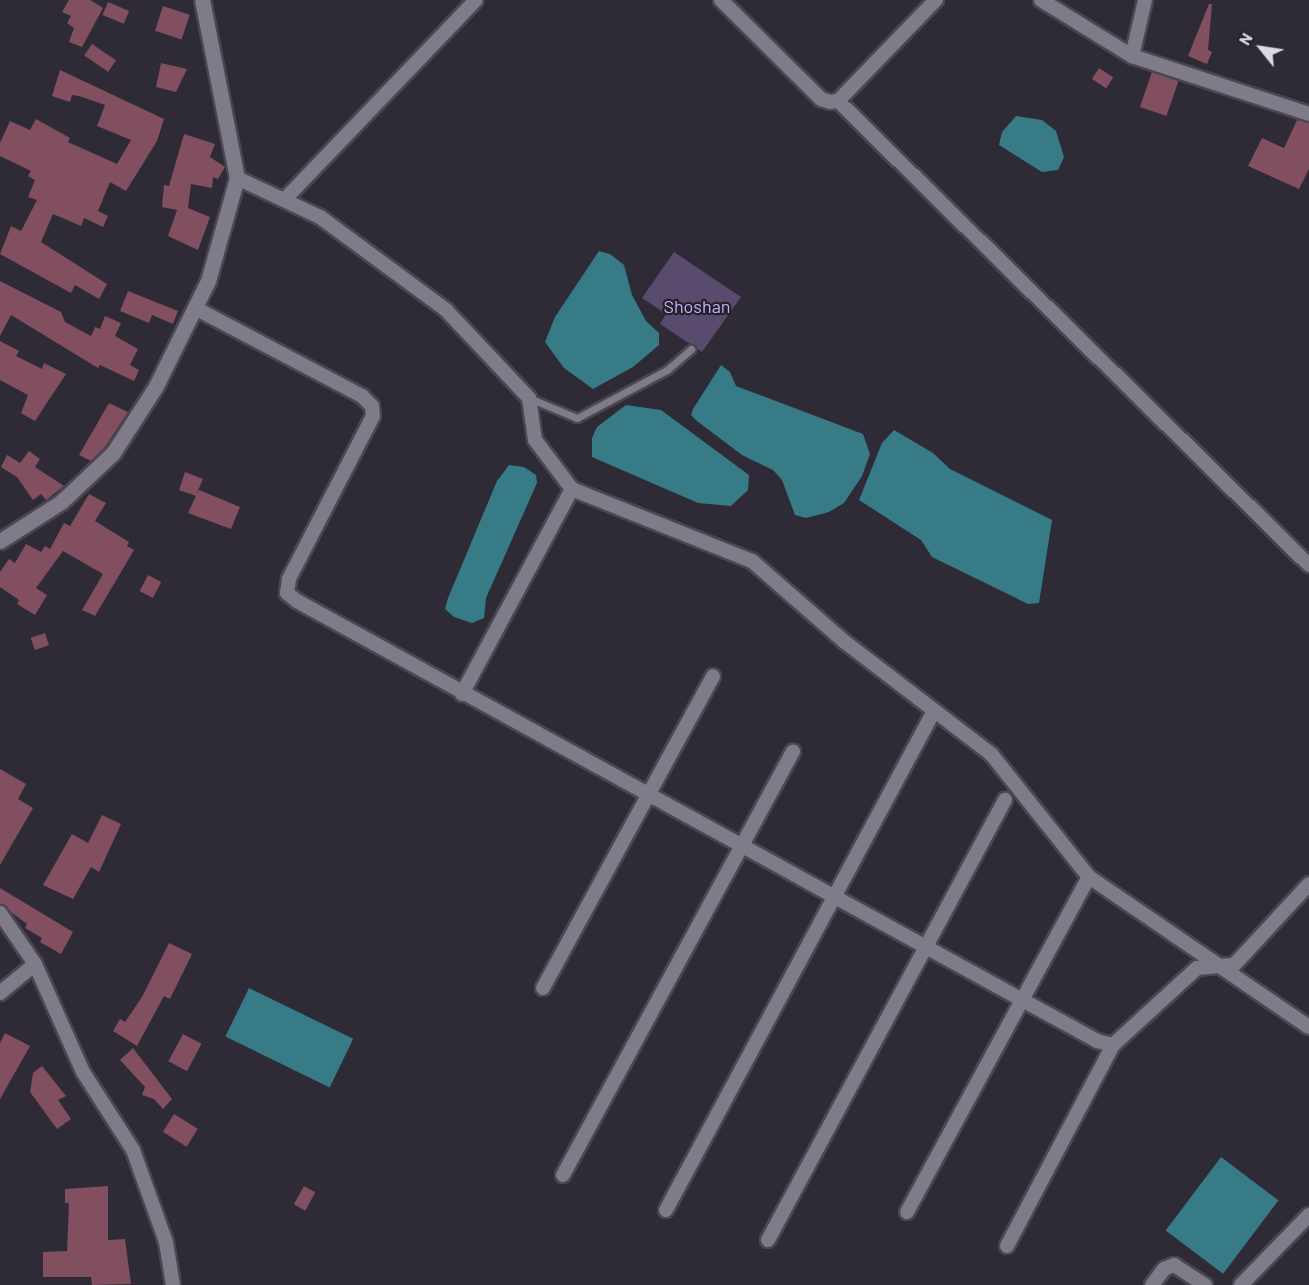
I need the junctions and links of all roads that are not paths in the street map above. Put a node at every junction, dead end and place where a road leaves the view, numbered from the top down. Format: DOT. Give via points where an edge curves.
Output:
graph roads {
  1 [pos="202,0"];
  2 [pos="476,0"];
  3 [pos="721,0"];
  4 [pos="936,0"];
  5 [pos="1041,0"];
  6 [pos="1145,0"];
  7 [pos="1132,56"];
  8 [pos="838,101"];
  9 [pos="1309,114"];
  10 [pos="237,178"];
  11 [pos="286,198"];
  12 [pos="195,308"];
  13 [pos="691,349"];
  14 [pos="529,398"];
  15 [pos="572,489"];
  16 [pos="0,541"];
  17 [pos="1309,565"];
  18 [pos="713,676"];
  19 [pos="462,694"];
  20 [pos="934,711"];
  21 [pos="793,751"];
  22 [pos="648,796"];
  23 [pos="1005,800"];
  24 [pos="742,847"];
  25 [pos="1089,877"];
  26 [pos="1309,884"];
  27 [pos="834,899"];
  28 [pos="0,913"];
  29 [pos="927,951"];
  30 [pos="35,964"];
  31 [pos="1219,967"];
  32 [pos="543,988"];
  33 [pos="0,993"];
  34 [pos="1021,1001"];
  35 [pos="1309,1027"];
  36 [pos="1113,1045"];
  37 [pos="563,1175"];
  38 [pos="666,1210"];
  39 [pos="907,1212"];
  40 [pos="1309,1215"];
  41 [pos="768,1240"];
  42 [pos="1007,1246"];
  43 [pos="173,1285"];
  44 [pos="1152,1285"];
  45 [pos="1204,1285"];
  46 [pos="1241,1285"];
  1 -- 10 [label="main road"];
  2 -- 11 [label="street"];
  3 -- 8 [label="street" via="821,99"];
  4 -- 8 [label="street"];
  5 -- 7 [label="street"];
  6 -- 7 [label="street"];
  7 -- 9 [label="street"];
  8 -- 17 [label="street"];
  10 -- 11 [label="street"];
  10 -- 12 [label="main road" via="208,281"];
  11 -- 14 [label="street" via="320,217 446,310"];
  12 -- 16 [label="main road" via="156,386 113,453 61,502"];
  12 -- 19 [label="street" via="362,396 372,406 373,416 289,579 287,593"];
  13 -- 14 [label="lane" via="667,370 578,418"];
  14 -- 15 [label="street" via="535,440"];
  15 -- 19 [label="street"];
  15 -- 20 [label="street" via="752,561 845,642"];
  18 -- 22 [label="street"];
  19 -- 22 [label="street"];
  20 -- 25 [label="street" via="992,755"];
  20 -- 27 [label="street"];
  21 -- 24 [label="street"];
  22 -- 24 [label="street"];
  22 -- 32 [label="street"];
  23 -- 29 [label="street"];
  24 -- 27 [label="street"];
  24 -- 37 [label="street"];
  25 -- 31 [label="street"];
  25 -- 34 [label="street"];
  26 -- 31 [label="street" via="1233,965"];
  27 -- 29 [label="street"];
  27 -- 38 [label="street"];
  28 -- 30 [label="street"];
  29 -- 34 [label="street"];
  29 -- 41 [label="street"];
  30 -- 33 [label="street"];
  30 -- 43 [label="street" via="83,1072 133,1150 166,1242"];
  31 -- 35 [label="street"];
  31 -- 36 [label="street" via="1197,968"];
  34 -- 36 [label="street" via="1097,1041"];
  34 -- 39 [label="street"];
  36 -- 42 [label="street"];
  40 -- 46 [label="street"];
  44 -- 45 [label="street" via="1164,1269 1174,1265"];
}
